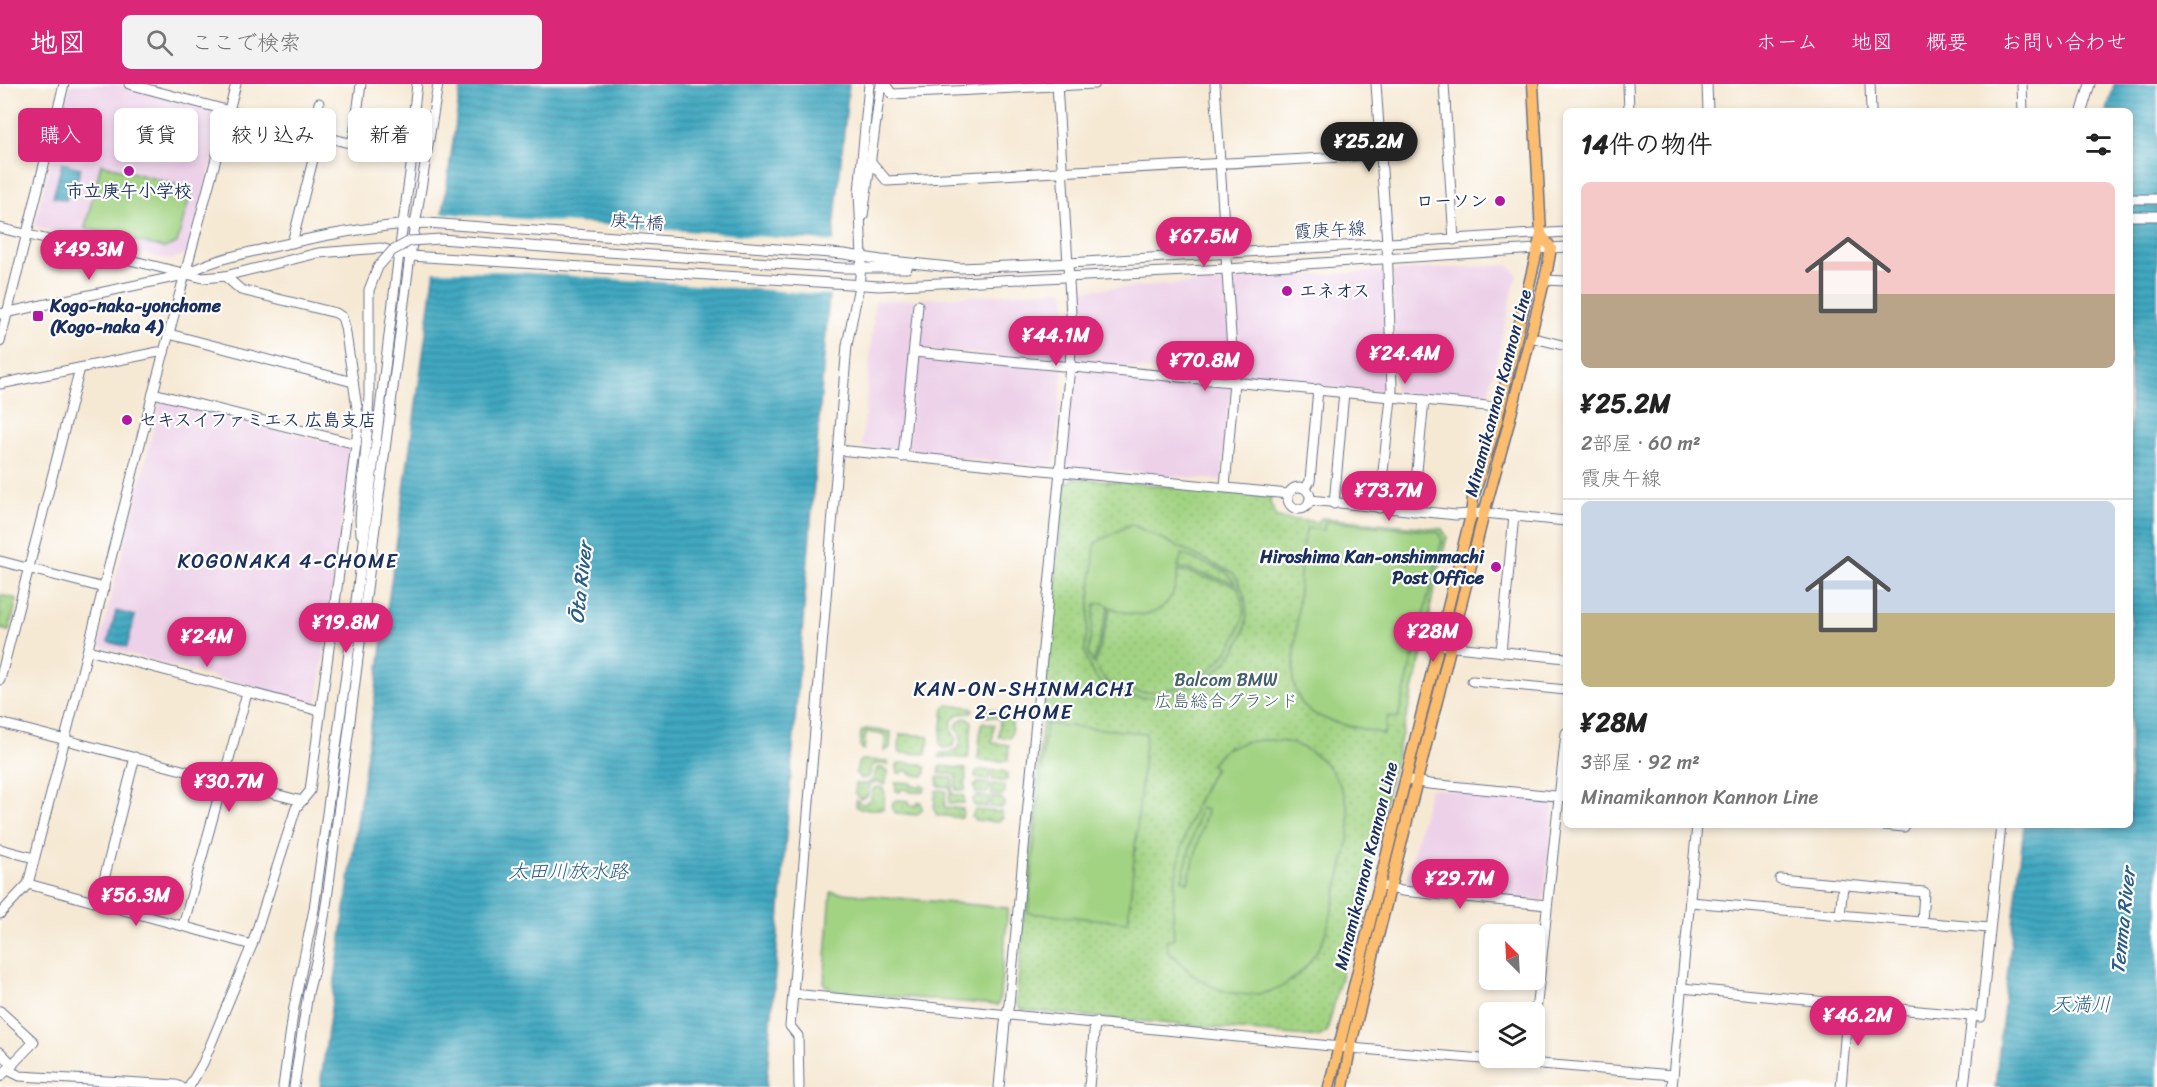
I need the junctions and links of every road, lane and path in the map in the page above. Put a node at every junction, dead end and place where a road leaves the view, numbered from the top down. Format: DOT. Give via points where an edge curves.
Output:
graph roads {
  1 [pos="64,84"];
  2 [pos="129,84"];
  3 [pos="236,84"];
  4 [pos="361,84"];
  5 [pos="417,84"];
  6 [pos="438,84"];
  7 [pos="869,84"];
  8 [pos="883,84"];
  9 [pos="1095,84"];
  10 [pos="1215,84"];
  11 [pos="1376,84"];
  12 [pos="1444,84"];
  13 [pos="1533,84"];
  14 [pos="1628,84"];
  15 [pos="1707,84"];
  16 [pos="1870,84"];
  17 [pos="2022,84"];
  18 [pos="2090,84"];
  19 [pos="1057,85"];
  20 [pos="319,103"];
  21 [pos="219,108"];
  22 [pos="231,108"];
  23 [pos="319,108"];
  24 [pos="358,108"];
  25 [pos="414,108"];
  26 [pos="1629,108"];
  27 [pos="1708,108"];
  28 [pos="1871,108"];
  29 [pos="2023,108"];
  30 [pos="2083,108"];
  31 [pos="1381,155"];
  32 [pos="216,162"];
  33 [pos="311,162"];
  34 [pos="412,162"];
  35 [pos="872,163"];
  36 [pos="1221,164"];
  37 [pos="1062,171"];
  38 [pos="2133,199"];
  39 [pos="2157,199"];
  40 [pos="2133,216"];
  41 [pos="2157,216"];
  42 [pos="404,224"];
  43 [pos="415,224"];
  44 [pos="861,224"];
  45 [pos="0,228"];
  46 [pos="1563,232"];
  47 [pos="1541,234"];
  48 [pos="27,235"];
  49 [pos="1454,240"];
  50 [pos="292,243"];
  51 [pos="1387,243"];
  52 [pos="1551,248"];
  53 [pos="1563,248"];
  54 [pos="1537,249"];
  55 [pos="399,253"];
  56 [pos="1226,253"];
  57 [pos="844,254"];
  58 [pos="410,256"];
  59 [pos="862,257"];
  60 [pos="1388,260"];
  61 [pos="1067,263"];
  62 [pos="861,268"];
  63 [pos="960,268"];
  64 [pos="1227,269"];
  65 [pos="184,275"];
  66 [pos="225,276"];
  67 [pos="1069,278"];
  68 [pos="1544,280"];
  69 [pos="1563,281"];
  70 [pos="859,286"];
  71 [pos="918,305"];
  72 [pos="4,313"];
  73 [pos="169,334"];
  74 [pos="1530,337"];
  75 [pos="0,342"];
  76 [pos="1563,345"];
  77 [pos="914,352"];
  78 [pos="164,353"];
  79 [pos="1070,366"];
  80 [pos="80,368"];
  81 [pos="353,382"];
  82 [pos="1234,382"];
  83 [pos="0,384"];
  84 [pos="1318,389"];
  85 [pos="1344,392"];
  86 [pos="153,393"];
  87 [pos="1392,396"];
  88 [pos="1424,400"];
  89 [pos="1500,409"];
  90 [pos="356,444"];
  91 [pos="838,450"];
  92 [pos="903,457"];
  93 [pos="1060,471"];
  94 [pos="1225,487"];
  95 [pos="1306,488"];
  96 [pos="1288,494"];
  97 [pos="1310,500"];
  98 [pos="1334,504"];
  99 [pos="1379,508"];
  100 [pos="1413,511"];
  101 [pos="1484,513"];
  102 [pos="1471,515"];
  103 [pos="1514,515"];
  104 [pos="1563,521"];
  105 [pos="362,557"];
  106 [pos="0,561"];
  107 [pos="28,568"];
  108 [pos="104,588"];
  109 [pos="1440,645"];
  110 [pos="1451,647"];
  111 [pos="87,650"];
  112 [pos="1501,652"];
  113 [pos="1563,658"];
  114 [pos="0,680"];
  115 [pos="1472,681"];
  116 [pos="1563,690"];
  117 [pos="247,693"];
  118 [pos="320,711"];
  119 [pos="0,723"];
  120 [pos="64,740"];
  121 [pos="135,757"];
  122 [pos="1405,779"];
  123 [pos="224,780"];
  124 [pos="1563,781"];
  125 [pos="1418,782"];
  126 [pos="1562,797"];
  127 [pos="302,801"];
  128 [pos="1697,828"];
  129 [pos="2001,828"];
  130 [pos="0,849"];
  131 [pos="34,858"];
  132 [pos="1780,879"];
  133 [pos="28,884"];
  134 [pos="1378,885"];
  135 [pos="1843,885"];
  136 [pos="1391,888"];
  137 [pos="1689,902"];
  138 [pos="98,903"];
  139 [pos="1547,905"];
  140 [pos="0,914"];
  141 [pos="1840,915"];
  142 [pos="1922,922"];
  143 [pos="183,926"];
  144 [pos="1989,928"];
  145 [pos="252,945"];
  146 [pos="1682,988"];
  147 [pos="793,994"];
  148 [pos="1537,1002"];
  149 [pos="1848,1004"];
  150 [pos="0,1011"];
  151 [pos="1007,1014"];
  152 [pos="1972,1016"];
  153 [pos="1095,1022"];
  154 [pos="1344,1047"];
  155 [pos="0,1052"];
  156 [pos="1479,1056"];
  157 [pos="1545,1061"];
  158 [pos="11,1067"];
  159 [pos="1673,1075"];
  160 [pos="0,1077"];
  161 [pos="40,1077"];
  162 [pos="142,1085"];
  163 [pos="34,1087"];
  164 [pos="181,1087"];
  165 [pos="189,1087"];
  166 [pos="283,1087"];
  167 [pos="294,1087"];
  168 [pos="799,1087"];
  169 [pos="999,1087"];
  170 [pos="1089,1087"];
  171 [pos="1329,1087"];
  172 [pos="1343,1087"];
  173 [pos="1672,1087"];
  174 [pos="1841,1087"];
  175 [pos="1964,1087"];
  1 -- 48 [label="street"];
  2 -- 21 [label="street"];
  3 -- 22 [label="street"];
  4 -- 24 [label="street"];
  5 -- 25 [label="street"];
  6 -- 43 [label="street"];
  7 -- 44 [label="street" via="859,192"];
  8 -- 19 [label="street" via="892,94"];
  8 -- 35 [label="street"];
  9 -- 19 [label="street"];
  10 -- 36 [label="street"];
  11 -- 31 [label="street"];
  12 -- 49 [label="street"];
  13 -- 47 [label="main road, Minamikannon Kannon Line"];
  14 -- 26 [label="street"];
  15 -- 27 [label="street"];
  16 -- 28 [label="street"];
  17 -- 29 [label="street"];
  18 -- 30 [label="street"];
  19 -- 37 [label="street"];
  20 -- 23 [label="street"];
  31 -- 36 [label="street"];
  31 -- 51 [label="street"];
  32 -- 65 [label="street"];
  33 -- 50 [label="street"];
  34 -- 42 [label="street"];
  35 -- 37 [label="street" via="887,181"];
  35 -- 44 [label="street"];
  36 -- 37 [label="street"];
  36 -- 56 [label="street"];
  37 -- 61 [label="street"];
  38 -- 39 [label="street"];
  40 -- 41 [label="street"];
  42 -- 43 [label="street, 庚午橋"];
  42 -- 50 [label="street, 庚午橋"];
  42 -- 55 [label="street"];
  43 -- 55 [label="street"];
  43 -- 57 [label="street, 庚午橋"];
  43 -- 58 [label="street"];
  44 -- 59 [label="street"];
  45 -- 48 [label="street"];
  46 -- 47 [label="street, 霞庚午線"];
  47 -- 49 [label="street, 霞庚午線"];
  47 -- 52 [label="main road"];
  47 -- 54 [label="main road, Minamikannon Kannon Line"];
  48 -- 65 [label="street"];
  48 -- 72 [label="street"];
  49 -- 51 [label="street, 霞庚午線"];
  50 -- 65 [label="street, 庚午橋" via="202,264"];
  51 -- 56 [label="street, 霞庚午線"];
  51 -- 60 [label="street"];
  52 -- 53 [label="street"];
  52 -- 54 [label="street"];
  52 -- 68 [label="main road, Minamikannon Kannon Line"];
  54 -- 60 [label="street"];
  54 -- 89 [label="main road, Minamikannon Kannon Line"];
  55 -- 58 [label="street"];
  55 -- 66 [label="street" via="381,248 318,253"];
  55 -- 105 [label="street"];
  56 -- 61 [label="street, 霞庚午線"];
  56 -- 64 [label="street"];
  57 -- 59 [label="street, 霞庚午線"];
  58 -- 70 [label="street"];
  58 -- 167 [label="street" via="327,899"];
  59 -- 62 [label="street"];
  59 -- 63 [label="street, 霞庚午線"];
  60 -- 64 [label="street"];
  60 -- 87 [label="street"];
  61 -- 63 [label="street, 霞庚午線"];
  61 -- 67 [label="street"];
  62 -- 63 [label="street"];
  62 -- 70 [label="street"];
  62 -- 105 [label="street, bridge" via="441,239 410,241 392,251 372,278 369,290"];
  64 -- 67 [label="street"];
  64 -- 82 [label="street"];
  65 -- 66 [label="street"];
  65 -- 72 [label="street"];
  65 -- 73 [label="street"];
  66 -- 81 [label="street" via="241,290 342,317"];
  67 -- 70 [label="street"];
  67 -- 79 [label="street"];
  68 -- 69 [label="street"];
  68 -- 74 [label="main road, Minamikannon Kannon Line"];
  70 -- 91 [label="street" via="847,345"];
  71 -- 77 [label="street"];
  72 -- 75 [label="street"];
  73 -- 78 [label="street"];
  73 -- 81 [label="street"];
  74 -- 76 [label="street"];
  74 -- 101 [label="main road, Minamikannon Kannon Line"];
  77 -- 79 [label="street"];
  77 -- 92 [label="street"];
  78 -- 80 [label="street"];
  78 -- 86 [label="street"];
  79 -- 82 [label="street"];
  79 -- 93 [label="street"];
  80 -- 83 [label="street"];
  80 -- 107 [label="street"];
  81 -- 90 [label="street" via="359,422"];
  82 -- 84 [label="street"];
  82 -- 94 [label="street"];
  84 -- 85 [label="street"];
  84 -- 95 [label="street" via="1310,481"];
  85 -- 87 [label="street"];
  85 -- 98 [label="street"];
  86 -- 90 [label="street"];
  86 -- 108 [label="street"];
  87 -- 88 [label="street"];
  87 -- 99 [label="street"];
  88 -- 89 [label="street"];
  88 -- 100 [label="street"];
  89 -- 102 [label="main road, Minamikannon Kannon Line"];
  90 -- 118 [label="street"];
  91 -- 92 [label="street"];
  91 -- 147 [label="street"];
  92 -- 93 [label="street"];
  93 -- 94 [label="street"];
  93 -- 151 [label="street"];
  94 -- 96 [label="street"];
  95 -- 96 [label="street" via="1296,487"];
  95 -- 97 [label="street"];
  96 -- 97 [label="street" via="1289,503 1296,509 1305,508"];
  97 -- 98 [label="street"];
  98 -- 99 [label="street"];
  99 -- 100 [label="street"];
  100 -- 102 [label="street"];
  101 -- 102 [label="street"];
  101 -- 103 [label="street"];
  101 -- 110 [label="main road, Minamikannon Kannon Line"];
  102 -- 109 [label="main road, Minamikannon Kannon Line"];
  103 -- 104 [label="street"];
  103 -- 112 [label="street"];
  105 -- 166 [label="street" via="314,909"];
  106 -- 107 [label="street"];
  107 -- 108 [label="street"];
  107 -- 114 [label="street"];
  108 -- 111 [label="street"];
  109 -- 110 [label="street"];
  109 -- 122 [label="main road, Minamikannon Kannon Line"];
  110 -- 112 [label="street"];
  110 -- 125 [label="main road, Minamikannon Kannon Line"];
  111 -- 117 [label="street"];
  111 -- 120 [label="street"];
  112 -- 113 [label="street"];
  115 -- 116 [label="street"];
  117 -- 118 [label="street"];
  117 -- 123 [label="street"];
  118 -- 127 [label="street" via="310,791"];
  119 -- 120 [label="street"];
  120 -- 121 [label="street"];
  120 -- 131 [label="street"];
  121 -- 123 [label="street"];
  121 -- 138 [label="street"];
  122 -- 125 [label="street"];
  122 -- 134 [label="main road, Minamikannon Kannon Line"];
  123 -- 127 [label="street"];
  123 -- 143 [label="street"];
  124 -- 126 [label="street"];
  125 -- 126 [label="street"];
  125 -- 136 [label="main road, Minamikannon Kannon Line"];
  126 -- 139 [label="street"];
  127 -- 145 [label="street" via="296,808"];
  128 -- 137 [label="street"];
  129 -- 144 [label="street"];
  130 -- 131 [label="street"];
  131 -- 133 [label="street"];
  132 -- 135 [label="street"];
  133 -- 138 [label="street"];
  133 -- 140 [label="street"];
  134 -- 136 [label="street"];
  134 -- 154 [label="main road, Minamikannon Kannon Line"];
  135 -- 141 [label="street"];
  135 -- 142 [label="street" via="1924,892"];
  136 -- 139 [label="street"];
  136 -- 154 [label="main road, Minamikannon Kannon Line"];
  137 -- 141 [label="street"];
  137 -- 146 [label="street"];
  138 -- 143 [label="street"];
  139 -- 148 [label="street"];
  141 -- 142 [label="street"];
  142 -- 144 [label="street"];
  143 -- 145 [label="street"];
  144 -- 152 [label="street" via="1981,1017"];
  145 -- 165 [label="street"];
  146 -- 149 [label="street"];
  146 -- 159 [label="street"];
  147 -- 151 [label="street"];
  147 -- 168 [label="street" via="790,1026 798,1036"];
  149 -- 152 [label="street"];
  149 -- 174 [label="street"];
  150 -- 158 [label="street" via="34,1042"];
  151 -- 153 [label="street"];
  151 -- 169 [label="street"];
  152 -- 175 [label="street"];
  153 -- 154 [label="street"];
  153 -- 170 [label="street"];
  154 -- 156 [label="street"];
  154 -- 171 [label="main road, Minamikannon Kannon Line"];
  154 -- 172 [label="main road, Minamikannon Kannon Line"];
  155 -- 158 [label="street"];
  157 -- 159 [label="street"];
  158 -- 160 [label="street"];
  158 -- 161 [label="street" via="20,1076"];
  159 -- 173 [label="street"];
  161 -- 162 [label="street"];
  161 -- 163 [label="street"];
  162 -- 164 [label="street"];
}
